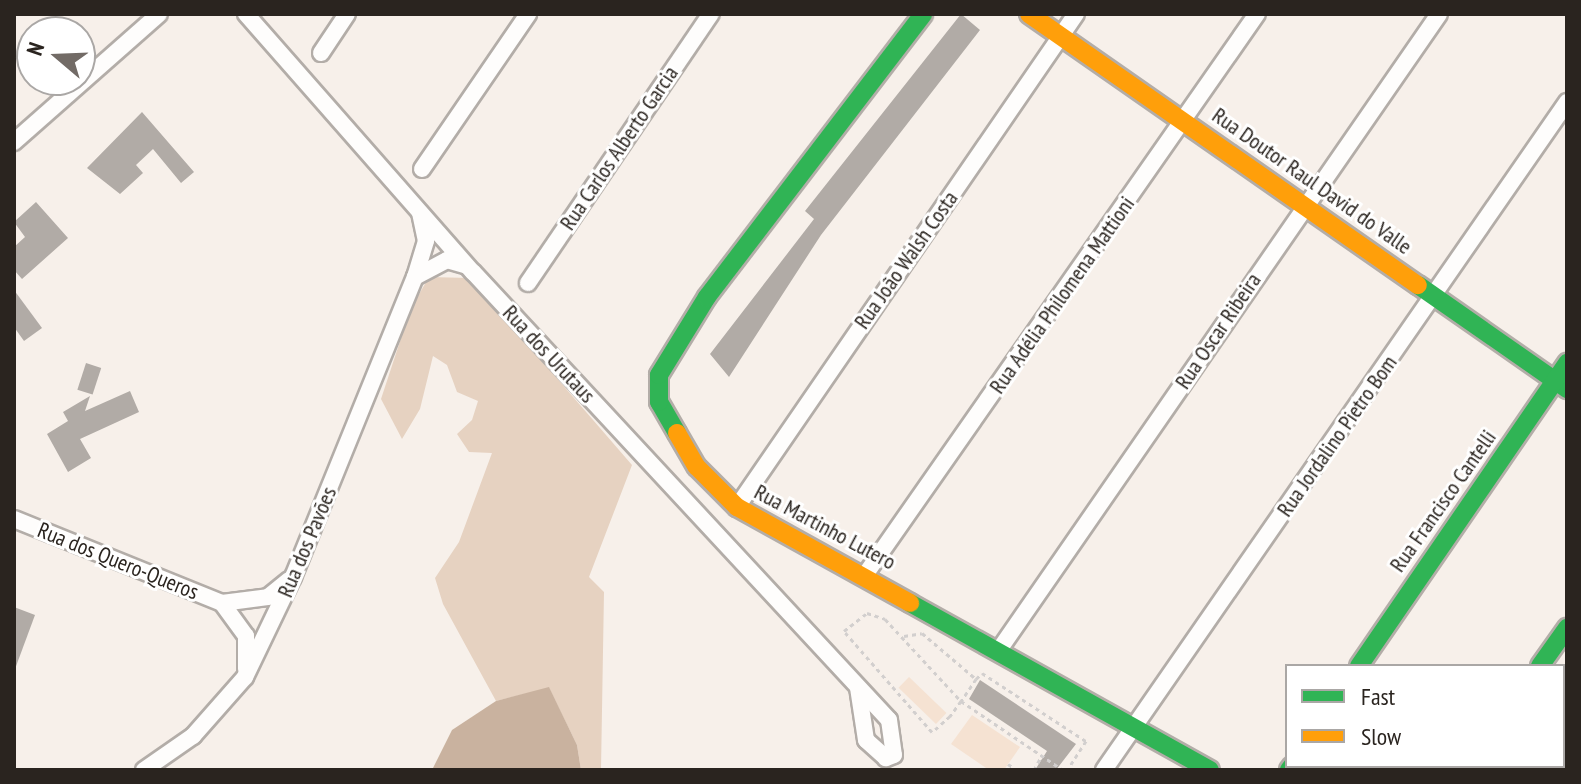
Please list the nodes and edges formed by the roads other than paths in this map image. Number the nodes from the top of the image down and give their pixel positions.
1 (159, 14) edge
2 (246, 14) edge
3 (347, 14) edge
4 (528, 14) edge
5 (711, 14) edge
6 (923, 14) edge
7 (1029, 14) edge
8 (1076, 14) edge
9 (1257, 14) edge
10 (1439, 14) edge
11 (1061, 36) junction
12 (321, 53) dead end
13 (1567, 102) edge
14 (1184, 121) junction
15 (14, 142) edge
16 (422, 169) dead end
17 (414, 203) junction
18 (1305, 204) junction
19 (473, 272) junction
20 (415, 277) junction
21 (528, 283) dead end
22 (1434, 296) junction
23 (1567, 363) edge
24 (1561, 384) edge
25 (737, 507) junction
26 (14, 519) edge
27 (865, 575) junction
28 (293, 577) junction
29 (222, 603) junction
30 (1567, 628) edge
31 (999, 650) junction
32 (1360, 664) edge
33 (1541, 664) edge
34 (245, 677) junction
35 (858, 688) dead end
36 (1135, 729) junction
37 (144, 770) edge
38 (1104, 770) edge
39 (1210, 770) edge

1 - 15 street
2 - 17 street, Rua dos Urutaus
3 - 12 street
4 - 16 street
5 - 21 street, Rua Carlos Alberto Garcia
6 - 25 street, Rua Martinho Lutero
7 - 11 street, Rua Doutor Raul David do Valle
8 - 11 street, Rua João Walsh Costa
9 - 14 street, Rua Adélia Philomena Mattioni
10 - 18 street, Rua Oscar Ribeira
11 - 14 street, Rua Doutor Raul David do Valle
11 - 25 street, Rua João Walsh Costa
13 - 22 street, Rua Jordalino Pietro Bom
14 - 18 street, Rua Doutor Raul David do Valle
14 - 27 street, Rua Adélia Philomena Mattioni
17 - 19 street, Rua dos Urutaus
17 - 20 street, Rua dos Pavões
18 - 22 street, Rua Doutor Raul David do Valle
18 - 31 street, Rua Oscar Ribeira
19 - 20 street
19 - 35 street, Rua dos Urutaus
20 - 28 street, Rua dos Pavões
22 - 24 street, Rua Doutor Raul David do Valle
22 - 36 street, Rua Jordalino Pietro Bom
23 - 24 street, Rua Francisco Cantelli
24 - 32 street, Rua Francisco Cantelli
25 - 27 street, Rua Martinho Lutero
26 - 29 street, Rua dos Quero-Queros
27 - 31 street, Rua Martinho Lutero
28 - 29 street, Rua dos Quero-Queros
28 - 34 street, Rua dos Pavões
29 - 34 street, Rua dos Quero-Queros
30 - 33 street
31 - 36 street, Rua Martinho Lutero
34 - 37 street, Rua dos Pavões
36 - 38 street, Rua Jordalino Pietro Bom
36 - 39 street, Rua Martinho Lutero

